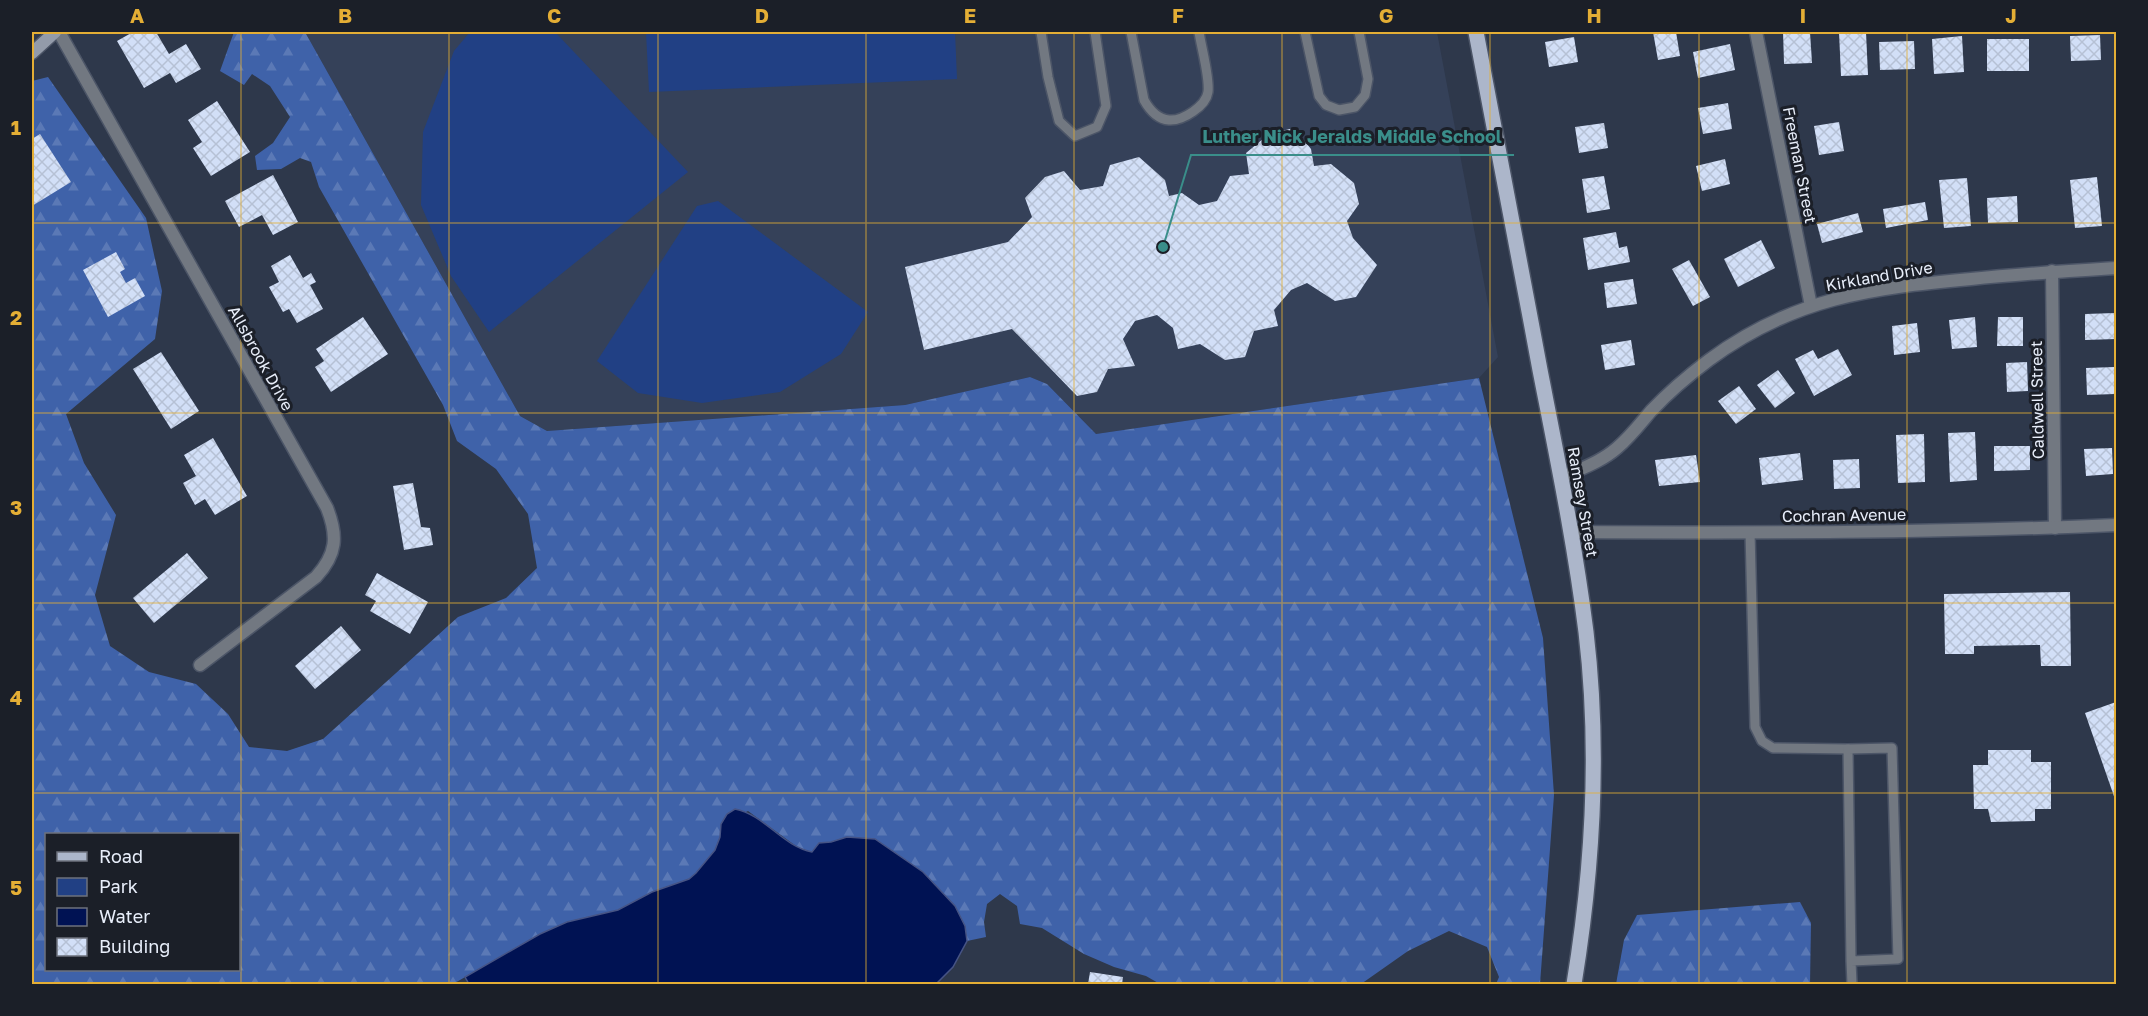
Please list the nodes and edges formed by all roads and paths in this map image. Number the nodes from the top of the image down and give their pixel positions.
1 (55, 32) edge
2 (59, 32) edge
3 (1041, 32) edge
4 (1095, 32) edge
5 (1131, 32) edge
6 (1199, 32) edge
7 (1305, 32) edge
8 (1359, 32) edge
9 (1476, 32) edge
10 (1756, 32) edge
11 (32, 53) edge
12 (2116, 268) edge
13 (2052, 271) junction
14 (1811, 306) junction
15 (1561, 478) junction
16 (2116, 525) edge
17 (2055, 528) junction
18 (1571, 532) junction
19 (1750, 532) junction
20 (200, 664) dead end
21 (1848, 749) junction
22 (1851, 961) junction
23 (1574, 984) edge
24 (1852, 984) edge

1 - 11 street
2 - 20 street, Allsbrook Drive
3 - 4 lane
5 - 6 lane
7 - 8 lane
9 - 15 main road, Ramsey Street
10 - 14 street, Freeman Street
12 - 13 street, Kirkland Drive
13 - 14 street, Kirkland Drive
13 - 17 street, Caldwell Street
14 - 15 street, Kirkland Drive
15 - 18 main road, Ramsey Street
16 - 17 street, Cochran Avenue
17 - 19 street, Cochran Avenue
18 - 19 street, Cochran Avenue
18 - 23 main road, Ramsey Street
19 - 21 lane
21 - 22 lane
21 - 22 lane
22 - 24 lane

